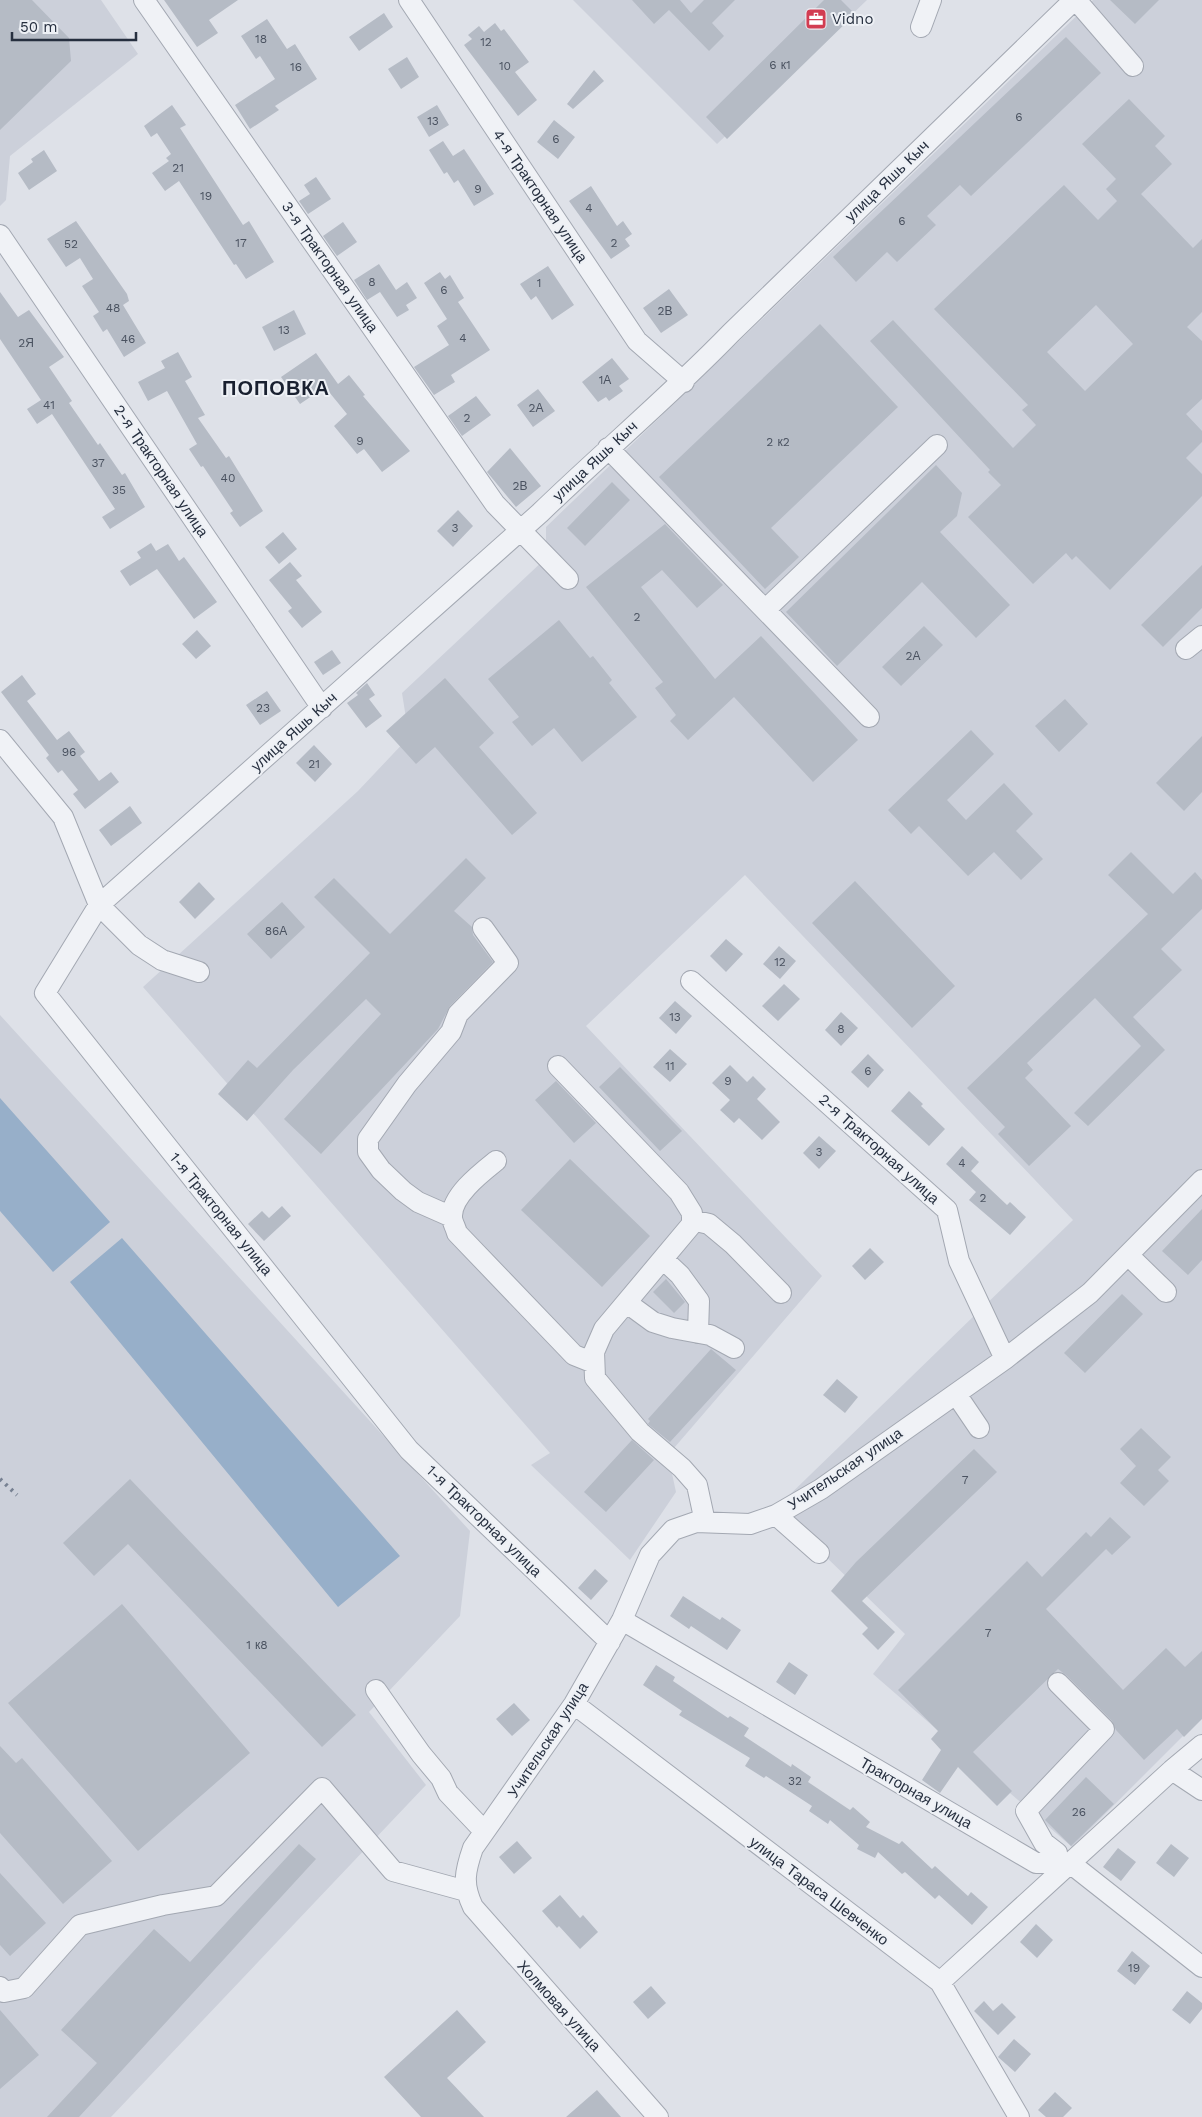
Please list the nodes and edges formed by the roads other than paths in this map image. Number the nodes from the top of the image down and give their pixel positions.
1 (144, 0) edge
2 (409, 0) edge
3 (931, 0) edge
4 (1075, 0) edge
5 (921, 27) dead end
6 (1134, 66) dead end
7 (0, 235) edge
8 (684, 382) junction
9 (937, 444) dead end
10 (608, 448) junction
11 (521, 529) junction
12 (568, 579) dead end
13 (765, 610) junction
14 (1202, 636) edge
15 (1186, 648) dead end
16 (322, 708) junction
17 (869, 718) dead end
18 (0, 740) edge
19 (99, 905) junction
20 (483, 928) dead end
21 (199, 972) dead end
22 (691, 981) dead end
23 (558, 1066) dead end
24 (496, 1161) dead end
25 (1202, 1180) edge
26 (452, 1217) junction
27 (692, 1220) junction
28 (1128, 1255) junction
29 (664, 1260) junction
30 (1166, 1292) dead end
31 (781, 1293) dead end
32 (627, 1303) junction
33 (698, 1333) junction
34 (734, 1348) dead end
35 (1005, 1360) junction
36 (594, 1363) junction
37 (956, 1394) junction
38 (979, 1428) dead end
39 (776, 1515) junction
40 (705, 1522) junction
41 (820, 1553) dead end
42 (622, 1620) junction
43 (610, 1642) junction
44 (1058, 1683) dead end
45 (376, 1690) dead end
46 (574, 1704) junction
47 (1202, 1746) edge
48 (1172, 1770) junction
49 (1202, 1790) edge
50 (484, 1831) junction
51 (1064, 1863) junction
52 (466, 1891) junction
53 (1202, 1966) edge
54 (940, 1982) junction
55 (0, 1987) edge
56 (658, 2117) edge
57 (1019, 2117) edge

1 - 11 street, 3-я Тракторная улица
2 - 8 street, 4-я Тракторная улица
3 - 5 street
4 - 6 street
4 - 8 street, улица Яшь Кыч
7 - 16 street, 2-я Тракторная улица
8 - 10 street, улица Яшь Кыч
9 - 13 street
10 - 11 street, улица Яшь Кыч
10 - 13 street
11 - 12 street, 3-я Тракторная улица
11 - 16 street, улица Яшь Кыч
13 - 17 street
14 - 15 street
16 - 19 street, улица Яшь Кыч
18 - 19 street
19 - 21 street
19 - 43 street, 1-я Тракторная улица
20 - 26 street
22 - 35 street, 2-я Тракторная улица
23 - 27 street
24 - 26 street
25 - 28 street, Учительская улица
26 - 36 street
27 - 29 street
27 - 31 street
28 - 30 street
28 - 35 street, Учительская улица
29 - 32 street
29 - 33 street
32 - 33 street
32 - 36 street
33 - 34 street
35 - 37 street, Учительская улица
36 - 40 street
37 - 38 street
37 - 39 street, Учительская улица
39 - 40 street, Учительская улица
39 - 41 street
40 - 42 street, Учительская улица
42 - 43 street, Учительская улица
42 - 51 street, Тракторная улица
43 - 46 street, Учительская улица
44 - 51 street
45 - 50 street
46 - 50 street, Учительская улица
46 - 54 street, улица Тараса Шевченко
47 - 48 street
48 - 49 street
48 - 51 street
50 - 52 street, Учительская улица
51 - 53 street
51 - 54 street
52 - 55 street
52 - 56 street, Холмовая улица
54 - 57 street, улица Тараса Шевченко

